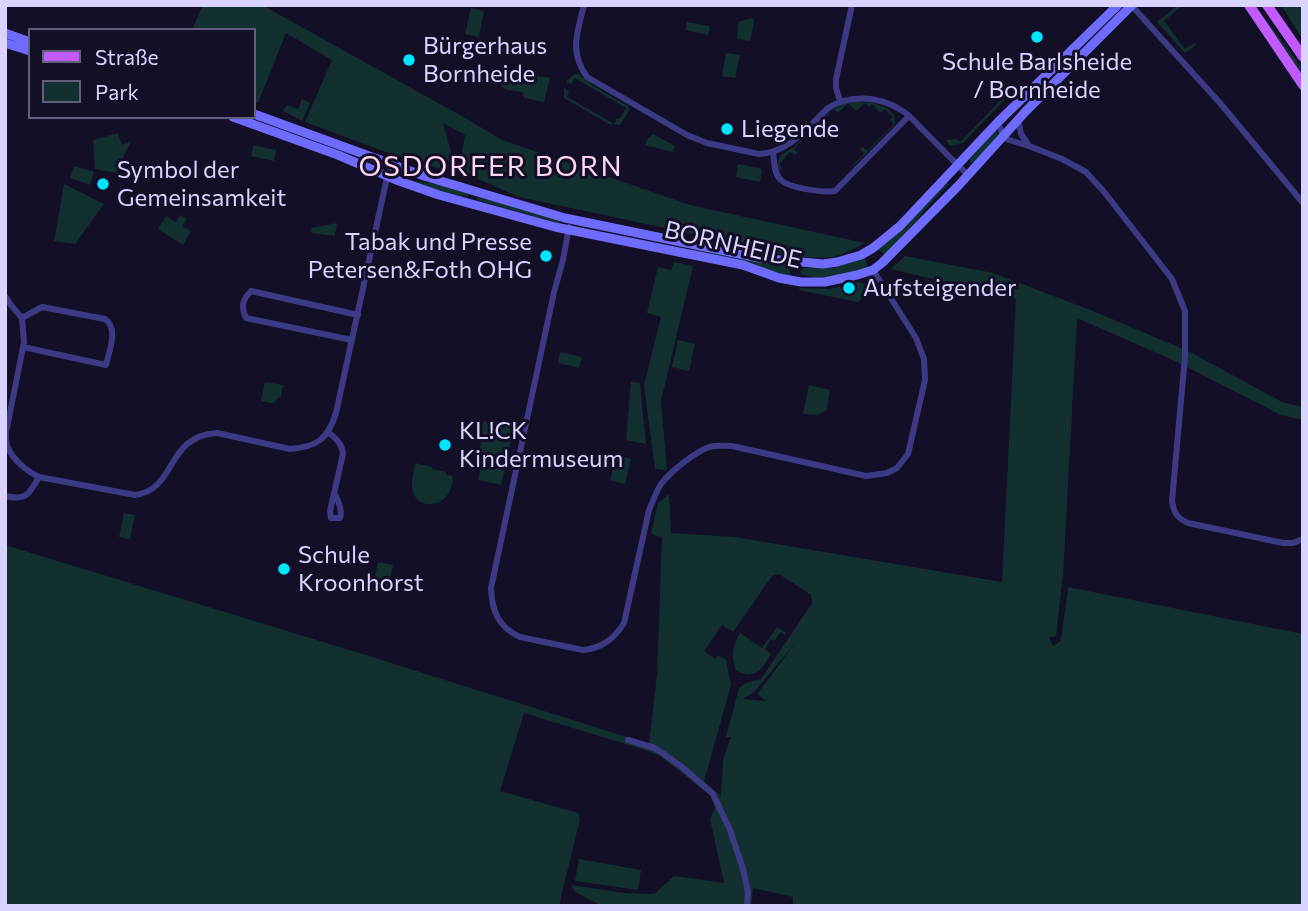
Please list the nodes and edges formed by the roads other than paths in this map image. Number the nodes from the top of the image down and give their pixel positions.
1 (584, 5) edge
2 (852, 5) edge
3 (1118, 5) edge
4 (1131, 5) edge
5 (1250, 5) edge
6 (1267, 5) edge
7 (5, 33) edge
8 (5, 41) edge
9 (27, 41) edge
10 (28, 50) edge
11 (1303, 57) edge
12 (1303, 85) edge
13 (840, 101) junction
14 (256, 115) edge
15 (909, 116) junction
16 (239, 119) edge
17 (1018, 119) junction
18 (998, 122) junction
19 (1003, 136) junction
20 (1029, 146) junction
21 (773, 152) junction
22 (392, 165) junction
23 (958, 166) junction
24 (968, 175) junction
25 (388, 176) junction
26 (424, 176) junction
27 (1303, 203) edge
28 (567, 218) junction
29 (614, 228) junction
30 (569, 229) junction
31 (800, 262) junction
32 (873, 270) junction
33 (796, 281) junction
34 (5, 296) edge
35 (358, 315) junction
36 (22, 318) junction
37 (352, 340) junction
38 (23, 347) junction
39 (328, 432) junction
40 (7, 451) edge
41 (39, 477) junction
42 (334, 493) dead end
43 (5, 496) edge
44 (1303, 539) edge
45 (628, 740) dead end
46 (747, 906) edge

1 - 21 street
2 - 13 street
3 - 18 street, BORNHEIDE
4 - 17 street, BORNHEIDE
4 - 27 street
5 - 12 main road
6 - 11 main road
7 - 9 street
8 - 9 street
8 - 10 street
13 - 15 street
13 - 21 street
14 - 22 street, BORNHEIDE
15 - 21 street
15 - 23 street
16 - 25 street, BORNHEIDE
17 - 19 street, BORNHEIDE
17 - 20 street
18 - 19 street
18 - 23 street, BORNHEIDE
19 - 20 street
19 - 24 street, BORNHEIDE
20 - 44 street
22 - 25 street
22 - 26 street, BORNHEIDE
23 - 24 street
23 - 31 street, BORNHEIDE
24 - 32 street, BORNHEIDE
25 - 26 street
25 - 30 street, BORNHEIDE
25 - 35 street
26 - 28 street, BORNHEIDE
28 - 29 street, BORNHEIDE
28 - 30 street
29 - 30 street
29 - 31 street, BORNHEIDE
30 - 32 street
30 - 33 street, BORNHEIDE
31 - 33 street
32 - 33 street, BORNHEIDE
34 - 36 street
35 - 37 street
35 - 37 street
36 - 38 street
36 - 38 street
37 - 39 street
38 - 40 street
39 - 41 street
39 - 42 street
40 - 41 street
41 - 43 street
45 - 46 street

